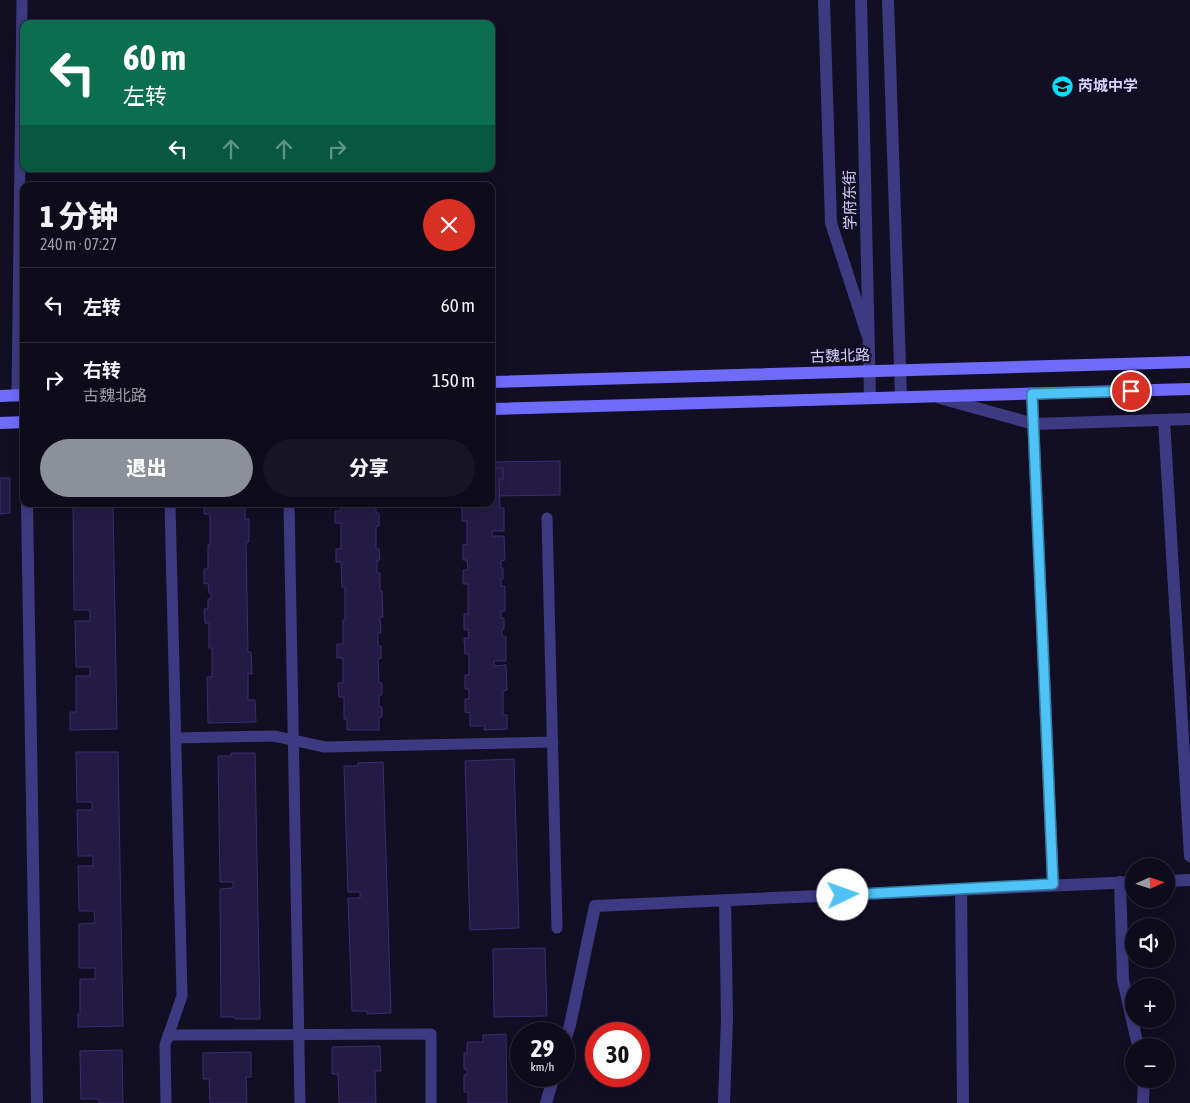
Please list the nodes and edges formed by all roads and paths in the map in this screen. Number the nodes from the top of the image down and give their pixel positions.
1 (22, 0) edge
2 (824, 0) edge
3 (861, 0) edge
4 (888, 0) edge
5 (22, 20) edge
6 (869, 339) junction
7 (1190, 362) edge
8 (870, 371) junction
9 (900, 371) junction
10 (495, 382) edge
11 (1190, 389) edge
12 (1032, 394) junction
13 (0, 396) edge
14 (20, 396) edge
15 (935, 396) junction
16 (901, 397) junction
17 (870, 398) junction
18 (495, 409) edge
19 (1190, 419) edge
20 (1164, 420) junction
21 (20, 422) edge
22 (0, 423) edge
23 (1034, 424) junction
24 (26, 507) edge
25 (170, 507) edge
26 (288, 507) edge
27 (547, 518) dead end
28 (176, 738) junction
29 (293, 740) junction
30 (552, 742) junction
31 (1190, 856) edge
32 (1175, 880) edge
33 (1190, 880) edge
34 (1120, 882) junction
35 (1125, 882) edge
36 (1053, 884) junction
37 (962, 889) junction
38 (725, 900) junction
39 (557, 928) dead end
40 (571, 1022) edge
41 (168, 1035) junction
42 (299, 1035) junction
43 (1136, 1038) edge
44 (551, 1087) edge
45 (1144, 1088) edge
46 (38, 1103) edge
47 (166, 1103) edge
48 (300, 1103) edge
49 (431, 1103) edge
50 (546, 1103) edge
51 (724, 1103) edge
52 (963, 1103) edge
53 (1143, 1103) edge

1 - 5 lane
2 - 6 street
3 - 6 street, 学府东街
4 - 9 street
6 - 8 street, 学府东街
7 - 9 main road, 古魏北路
8 - 9 main road, 古魏北路
8 - 10 main road, 古魏北路
8 - 17 street, 学府东街
9 - 16 street
11 - 12 main road
12 - 15 main road
12 - 23 street
13 - 14 main road
15 - 16 main road
15 - 23 street
16 - 17 main road
17 - 18 main road
19 - 20 street
20 - 23 street
20 - 31 street
21 - 22 main road
23 - 36 street
24 - 46 street
25 - 28 lane
26 - 29 lane
27 - 30 lane
28 - 29 lane
28 - 41 lane
29 - 30 lane
29 - 42 lane
30 - 39 lane
32 - 33 street
34 - 35 street
34 - 36 street
34 - 43 street
36 - 37 street
37 - 38 street
37 - 52 street
38 - 40 street
38 - 51 street
41 - 42 lane
41 - 47 lane
42 - 48 lane
42 - 49 lane
44 - 50 street
45 - 53 street

